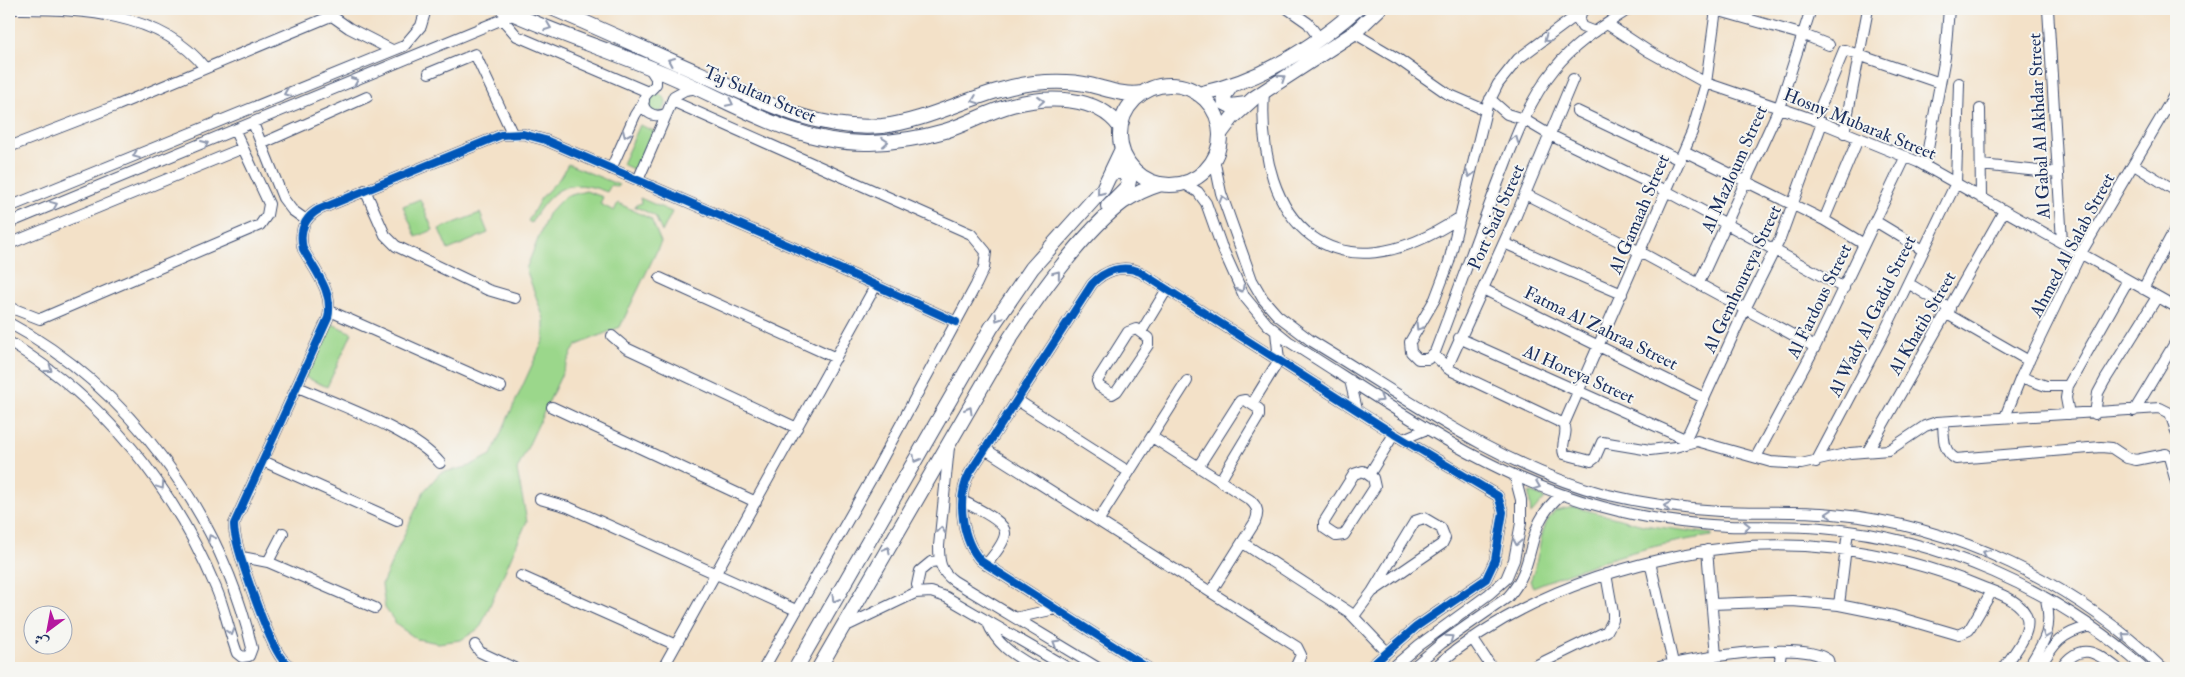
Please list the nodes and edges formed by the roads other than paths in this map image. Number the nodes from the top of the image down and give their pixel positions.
1 (9, 9) edge
2 (322, 9) edge
3 (426, 9) edge
4 (554, 9) edge
5 (1288, 9) edge
6 (1357, 9) edge
7 (1380, 9) edge
8 (1629, 9) edge
9 (1811, 9) edge
10 (1868, 9) edge
11 (1949, 9) edge
12 (2048, 9) edge
13 (1716, 10) edge
14 (1583, 11) edge
15 (507, 14) edge
16 (331, 16) junction
17 (1607, 24) junction
18 (1595, 32) junction
19 (1354, 33) junction
20 (1804, 35) junction
21 (1320, 38) junction
22 (1830, 45) dead end
23 (392, 50) junction
24 (1859, 56) junction
25 (649, 67) junction
26 (205, 68) junction
27 (430, 73) dead end
28 (1573, 79) dead end
29 (1706, 83) junction
30 (1940, 83) junction
31 (1959, 83) dead end
32 (1231, 86) junction
33 (701, 88) junction
34 (1264, 91) junction
35 (1114, 92) junction
36 (2176, 92) edge
37 (1142, 93) junction
38 (1198, 94) junction
39 (646, 96) junction
40 (367, 97) dead end
41 (1490, 99) junction
42 (672, 101) junction
43 (1246, 104) junction
44 (1779, 108) junction
45 (1980, 109) dead end
46 (1485, 110) junction
47 (1577, 111) dead end
48 (1105, 112) junction
49 (667, 113) junction
50 (1523, 119) junction
51 (1819, 122) junction
52 (253, 123) junction
53 (1120, 128) junction
54 (235, 131) junction
55 (1844, 133) junction
56 (512, 134) junction
57 (1220, 134) junction
58 (1550, 135) junction
59 (1858, 139) junction
60 (261, 144) junction
61 (9, 147) edge
62 (243, 148) junction
63 (1122, 149) junction
64 (1682, 155) junction
65 (1906, 156) junction
66 (1214, 159) junction
67 (1924, 165) junction
68 (1981, 165) junction
69 (2134, 165) junction
70 (611, 169) junction
71 (1112, 173) junction
72 (2058, 173) junction
73 (638, 180) junction
74 (1747, 182) junction
75 (1183, 183) junction
76 (1956, 183) junction
77 (1161, 184) junction
78 (365, 190) junction
79 (1666, 191) junction
80 (2176, 191) edge
81 (1525, 194) junction
82 (1980, 198) junction
83 (1794, 205) junction
84 (9, 207) edge
85 (2004, 212) junction
86 (1459, 218) junction
87 (306, 220) junction
88 (1824, 220) junction
89 (1875, 221) junction
90 (1728, 222) junction
91 (9, 223) edge
92 (1232, 224) junction
93 (2176, 227) edge
94 (1096, 228) junction
95 (1216, 230) junction
96 (2062, 242) junction
97 (1504, 243) junction
98 (9, 244) edge
99 (1864, 244) junction
100 (1776, 248) junction
101 (1923, 250) junction
102 (1640, 252) junction
103 (2081, 253) junction
104 (660, 278) dead end
105 (2128, 280) junction
106 (1699, 283) junction
107 (1908, 284) junction
108 (876, 285) junction
109 (1844, 288) junction
110 (2143, 288) junction
111 (1168, 289) junction
112 (1483, 289) junction
113 (1622, 294) junction
114 (2157, 296) junction
115 (515, 298) dead end
116 (9, 307) edge
117 (2176, 307) edge
118 (1745, 309) junction
119 (330, 311) junction
120 (1949, 311) junction
121 (956, 322) junction
122 (9, 323) edge
123 (1141, 332) junction
124 (1276, 332) junction
125 (612, 336) dead end
126 (1459, 338) junction
127 (1310, 340) junction
128 (2176, 341) edge
129 (9, 342) edge
130 (1599, 345) junction
131 (1815, 347) junction
132 (1303, 351) junction
133 (1434, 355) junction
134 (836, 358) junction
135 (1279, 360) junction
136 (2029, 361) junction
137 (1447, 368) junction
138 (2021, 377) junction
139 (1350, 380) junction
140 (1187, 381) dead end
141 (2068, 386) junction
142 (501, 387) dead end
143 (298, 388) junction
144 (1578, 391) junction
145 (1704, 398) junction
146 (1017, 400) junction
147 (1252, 404) junction
148 (552, 407) dead end
149 (1357, 410) junction
150 (2134, 411) junction
151 (2174, 413) edge
152 (2069, 414) junction
153 (2095, 414) junction
154 (2005, 417) junction
155 (1943, 422) junction
156 (1564, 424) junction
157 (798, 428) junction
158 (1427, 429) junction
159 (2176, 432) edge
160 (1394, 434) junction
161 (1152, 437) junction
162 (1403, 439) junction
163 (1684, 442) junction
164 (950, 444) junction
165 (985, 449) junction
166 (1868, 451) junction
167 (1756, 457) junction
168 (263, 461) junction
169 (1816, 462) junction
170 (440, 463) dead end
171 (2174, 463) edge
172 (1198, 467) junction
173 (1129, 472) junction
174 (1369, 475) junction
175 (1515, 477) junction
176 (1220, 481) junction
177 (2176, 482) edge
178 (1561, 495) junction
179 (540, 499) dead end
180 (962, 500) junction
181 (756, 502) junction
182 (1718, 511) junction
183 (396, 521) dead end
184 (1098, 521) junction
185 (1717, 525) junction
186 (1848, 530) junction
187 (285, 534) dead end
188 (1243, 543) junction
189 (1707, 550) junction
190 (1846, 550) junction
191 (242, 558) junction
192 (939, 561) junction
193 (1650, 562) junction
194 (270, 563) junction
195 (2014, 564) junction
196 (986, 565) junction
197 (717, 573) junction
198 (1606, 574) junction
199 (521, 576) dead end
200 (2007, 578) junction
201 (917, 585) junction
202 (971, 591) junction
203 (1992, 591) junction
204 (1211, 592) junction
205 (1372, 592) junction
206 (946, 597) junction
207 (2046, 598) junction
208 (897, 601) junction
209 (1712, 604) junction
210 (1839, 605) junction
211 (961, 606) junction
212 (1473, 606) junction
213 (375, 608) dead end
214 (1055, 609) junction
215 (796, 610) junction
216 (1354, 616) junction
217 (1481, 616) junction
218 (1015, 618) junction
219 (987, 621) junction
220 (2090, 626) junction
221 (842, 628) junction
222 (1472, 638) junction
223 (1402, 639) junction
224 (475, 645) dead end
225 (1419, 645) junction
226 (676, 646) junction
227 (1386, 652) junction
228 (1781, 652) junction
229 (1048, 656) junction
230 (1716, 656) junction
231 (2135, 661) junction
232 (1673, 664) junction
233 (1032, 666) edge
234 (1145, 667) edge
235 (294, 668) edge
236 (514, 668) edge
237 (664, 668) edge
238 (764, 668) edge
239 (796, 668) edge
240 (819, 668) edge
241 (1068, 668) edge
242 (1098, 668) edge
243 (1295, 668) edge
244 (1369, 668) edge
245 (1392, 668) edge
246 (1413, 668) edge
247 (1434, 668) edge
248 (1492, 668) edge
249 (1531, 668) edge
250 (1656, 668) edge
251 (1779, 668) edge
252 (1830, 668) edge
253 (2004, 668) edge
254 (2028, 668) edge
255 (2040, 668) edge
256 (2061, 668) edge
257 (2117, 668) edge
258 (2127, 668) edge
259 (2144, 668) edge
260 (2162, 668) edge

1 - 26 street
2 - 16 street
3 - 23 street
35 -> 4 main road, Taj Sultan Street
5 - 21 street
6 - 21 main road
7 - 19 main road
8 - 17 street
9 - 20 street, Al Mazloum Street
10 - 24 street
11 - 30 street
12 - 72 street, Al Gabal Al Akhdar Street
13 - 20 street
13 - 29 street, Al Gamaah Street
14 - 18 street
14 -> 41 street
15 -> 25 main road, Taj Sultan Street
15 - 39 street
52 -> 15 street
16 - 23 street
16 - 26 street
17 - 18 street
17 - 29 street, Hosny Mubarak Street
18 - 50 street
34 -> 19 main road
19 - 46 street
20 - 22 street
20 - 44 street, Al Mazloum Street
21 - 32 main road
23 -> 84 street
24 - 30 street
24 - 51 street, Al Gemhoureya Street
24 - 55 street
25 - 33 main road, Taj Sultan Street
25 - 39 street
26 - 61 street
27 - 56 street
28 - 58 street, Port Said Street
29 - 44 street, Hosny Mubarak Street
29 - 64 street, Al Gamaah Street
30 - 67 street
31 - 76 street
32 - 38 main road
32 - 43 main road
33 - 42 street
33 -> 48 main road, Taj Sultan Street
34 - 43 main road
34 - 86 street
35 - 37 main road, Taj Sultan Street
35 - 48 main road
36 - 69 street, Ahmed Al Salab Street
37 - 38 main road
37 - 53 main road
38 - 57 main road
39 - 49 street
39 -> 70 street
40 - 60 street
41 - 46 street
41 - 50 street
42 - 49 street
42 - 121 street
43 - 57 main road
44 - 51 street, Hosny Mubarak Street
44 - 74 street, Al Mazloum Street
45 - 68 street
46 -> 86 street
47 - 64 street
48 - 53 main road, Taj Sultan Street
49 - 73 street
50 - 58 street
133 -> 50 street
51 - 55 street, Hosny Mubarak Street
51 - 83 street, Al Gemhoureya Street
52 - 54 street
52 - 60 street
53 - 63 main road
54 - 62 street
91 -> 54 street
55 - 59 street, Hosny Mubarak Street
56 - 70 street
56 - 78 street
57 - 66 main road
58 - 79 street
58 - 81 street, Port Said Street
59 - 65 street, Hosny Mubarak Street
59 - 88 street
60 - 87 street
62 - 98 street
62 - 116 street
63 - 71 main road
63 - 77 main road
64 - 74 street
64 - 79 street, Al Gamaah Street
65 - 67 street, Hosny Mubarak Street
65 - 89 street, Al Fardous Street
66 - 75 main road
92 -> 66 street
67 - 76 street, Hosny Mubarak Street
68 - 72 street
68 - 82 street
69 - 80 street
69 - 103 street, Ahmed Al Salab Street
70 - 73 street
71 - 94 main road
71 -> 239 main road
72 - 96 street, Al Gabal Al Akhdar Street
73 - 108 street
74 - 83 street
74 - 90 street, Al Mazloum Street
75 - 77 main road
75 - 95 street
76 - 82 street, Hosny Mubarak Street
76 - 101 street, Al Wady Al Gadid Street
77 - 94 main road
78 - 87 street
78 - 115 street
79 - 90 street
79 - 102 street, Al Gamaah Street
81 - 97 street, Port Said Street
81 - 102 street
82 - 85 street, Hosny Mubarak Street
83 - 88 street
83 - 100 street, Al Gemhoureya Street
85 - 96 street, Hosny Mubarak Street
85 - 120 street, Al Khatib Street
86 -> 133 street
87 - 119 street
88 - 99 street
89 - 99 street, Al Fardous Street
89 - 101 street
90 - 100 street
90 - 106 street, Al Mazloum Street
92 - 95 street
92 - 127 street
93 - 110 street
164 -> 94 main road
95 -> 124 street
96 - 103 street, Hosny Mubarak Street
97 - 112 street, Port Said Street
97 - 113 street
99 - 109 street, Al Fardous Street
100 - 109 street
100 - 118 street, Al Gemhoureya Street
101 - 107 street, Al Wady Al Gadid Street
102 - 106 street
102 - 113 street, Al Gamaah Street
103 - 105 street, Hosny Mubarak Street
103 - 136 street, Ahmed Al Salab Street
104 - 134 street
105 - 110 street, Hosny Mubarak Street
105 - 141 street
106 - 118 street
107 - 120 street
107 - 169 street, Al Wady Al Gadid Street
108 - 121 street
108 - 134 street
109 - 131 street, Al Fardous Street
110 - 114 street, Hosny Mubarak Street
111 - 123 street
111 - 135 street
111 - 146 street
112 - 126 street, Port Said Street
112 - 130 street, Fatma Al Zahraa Street
113 - 130 street, Al Gamaah Street
114 - 117 street, Hosny Mubarak Street
114 - 153 street
118 - 131 street
118 - 145 street, Al Gemhoureya Street
119 - 142 street
119 - 143 street
120 - 136 street
120 - 166 street, Al Khatib Street
121 - 215 street
129 -> 122 street
123 - 123 street
124 - 132 street
124 - 135 street
125 - 157 street
126 - 137 street, Port Said Street
126 - 144 street, Al Horeya Street
127 - 132 street
182 -> 127 street
128 - 150 street
130 - 144 street, Al Gamaah Street
130 - 145 street, Fatma Al Zahraa Street
131 - 167 street, Al Fardous Street
132 - 139 street
133 - 137 street
134 - 157 street
135 - 147 street
135 - 149 street
136 - 138 street, Ahmed Al Salab Street
137 - 156 street
138 - 141 street
138 - 154 street, Ahmed Al Salab Street
139 - 149 street
139 -> 158 street
140 - 161 street
141 - 152 street
143 - 168 street
143 - 170 street
144 - 156 street, Al Gamaah Street
144 - 163 street, Al Horeya Street
145 - 163 street, Al Gemhoureya Street
146 - 165 street
146 - 173 street
147 - 172 street
147 - 176 street
148 - 181 street
149 - 160 street
150 - 151 street
150 - 153 street
151 - 159 street
152 - 153 street
152 - 154 street
154 - 155 street
155 - 166 street
155 - 171 street
156 - 163 street, Al Gamaah Street
157 - 181 street
158 - 162 street
158 - 175 street
160 - 162 street
160 - 174 street
161 - 172 street
161 - 173 street
162 - 223 street
163 - 167 street
192 -> 164 street
221 -> 164 main road
165 - 180 street
165 - 184 street
166 - 169 street
167 - 169 street
168 - 183 street
168 - 191 street
171 - 177 street
172 - 176 street
173 - 184 street
174 - 174 street
175 -> 178 street
175 -> 212 street
176 - 188 street
178 - 185 street
178 - 217 street
179 - 197 street
180 - 196 street
180 - 196 street
181 - 197 street
182 - 185 street
195 -> 182 street
184 - 204 street
185 -> 186 street
186 - 190 street
186 - 200 street
187 - 194 street
188 - 204 street
188 - 216 street
189 - 190 street
189 - 193 street
189 - 209 street
190 - 203 street
190 - 210 street
191 - 194 street
191 - 235 street
192 - 201 street
192 - 202 street
193 - 198 street
193 - 232 street
194 - 213 street
195 - 200 street
260 -> 195 street
196 - 214 street
197 - 215 street
197 - 226 street
198 - 222 street
198 - 249 street
199 - 226 street
200 - 207 street
201 - 206 street
201 - 208 street
202 - 211 street
202 - 218 street
203 - 210 street
203 - 253 street
204 - 243 street
205 - 205 street
205 - 216 street
206 - 208 street
206 - 211 street
207 - 220 street
207 -> 254 street
208 - 221 street
209 - 210 street
209 - 230 street
211 - 219 street
212 - 217 street
212 - 225 street
214 - 218 street
214 - 234 street
215 - 238 street
216 - 227 street
246 -> 217 street
242 -> 218 street
219 - 229 street
219 - 233 street
220 - 231 street
220 - 255 street
221 - 240 main road
222 - 247 street
222 - 248 street
223 - 225 street
223 - 227 street
224 - 236 street
225 - 245 street
226 - 237 street
227 - 244 street
228 - 230 street
228 - 251 street
228 - 252 street
229 - 233 street
229 - 241 street
230 - 232 street
231 - 258 street
231 - 259 street
232 - 250 street
256 - 257 street

